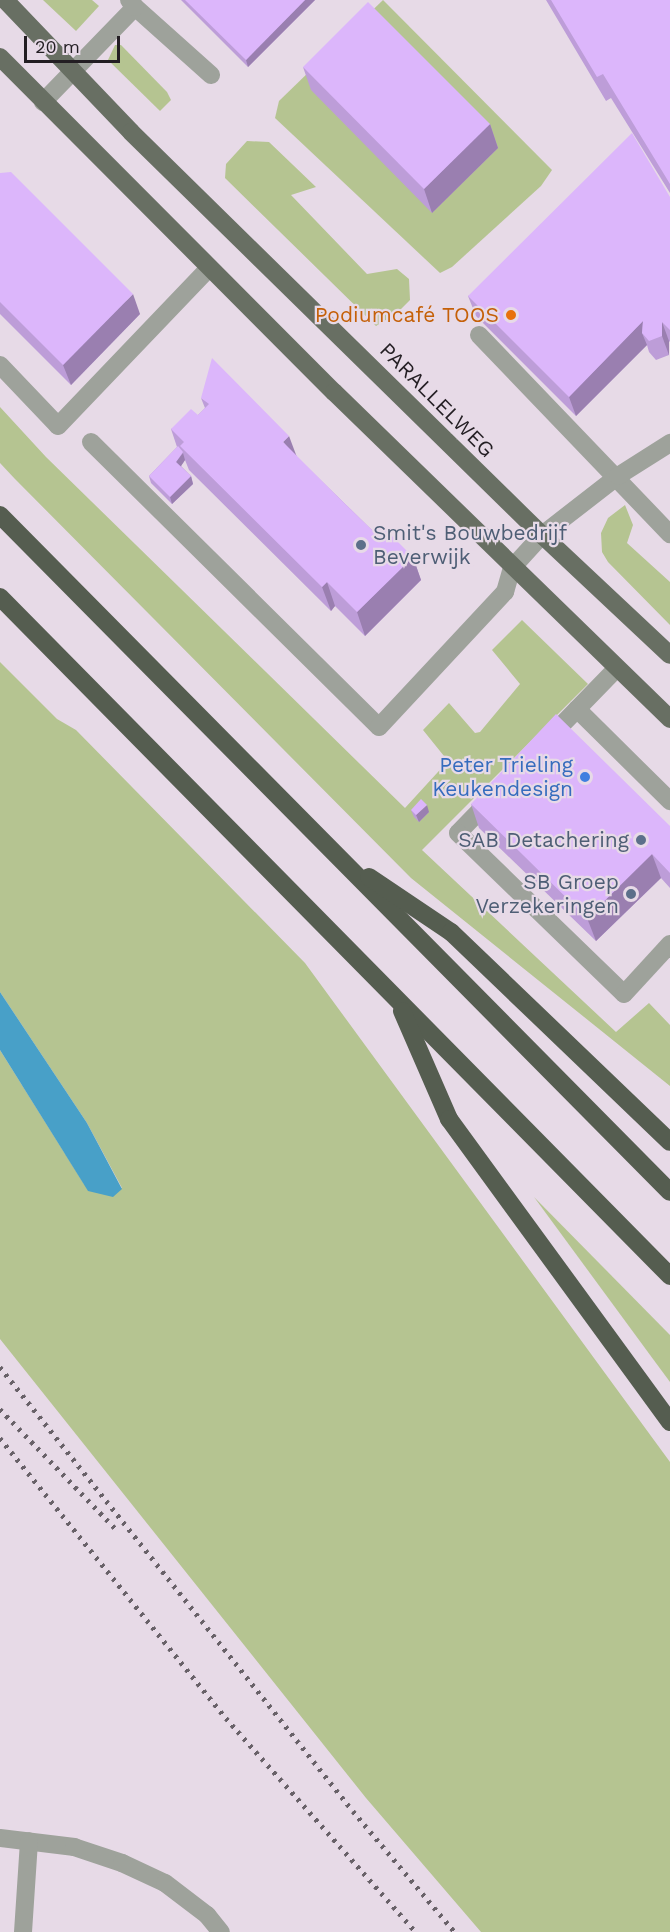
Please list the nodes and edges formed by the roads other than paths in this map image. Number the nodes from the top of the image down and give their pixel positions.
1 (5, 0) edge
2 (132, 3) edge
3 (0, 57) edge
4 (74, 72) junction
5 (212, 75) dead end
6 (43, 102) junction
7 (209, 268) junction
8 (479, 335) dead end
9 (0, 365) edge
10 (91, 442) dead end
11 (670, 443) edge
12 (618, 476) junction
13 (0, 515) edge
14 (670, 534) edge
15 (542, 535) junction
16 (512, 568) junction
17 (0, 597) edge
18 (670, 655) edge
19 (616, 668) junction
20 (577, 709) junction
21 (670, 719) edge
22 (537, 750) edge
23 (506, 783) edge
24 (670, 801) edge
25 (335, 854) junction
26 (670, 944) edge
27 (397, 1001) junction
28 (670, 1142) edge
29 (670, 1192) edge
30 (670, 1276) edge
31 (670, 1422) edge
32 (0, 1838) edge
33 (29, 1841) junction
34 (23, 1932) edge
35 (220, 1932) edge

1 - 4 main road, PARALLELWEG
2 - 4 street
2 - 5 street
3 - 6 main road
4 - 6 street
4 - 15 main road, PARALLELWEG
6 - 7 main road
7 - 9 street
7 - 16 main road
8 - 12 street
10 - 16 street
11 - 12 street
12 - 14 street
12 - 15 street
13 - 25 highway
15 - 16 street
15 - 18 main road, PARALLELWEG
16 - 19 main road
17 - 27 highway
19 - 20 street
19 - 21 main road
20 - 22 street
20 - 24 street
23 - 26 street
25 - 28 highway
25 - 29 highway
27 - 30 highway
27 - 31 highway
32 - 33 street
33 - 34 street
33 - 35 street

